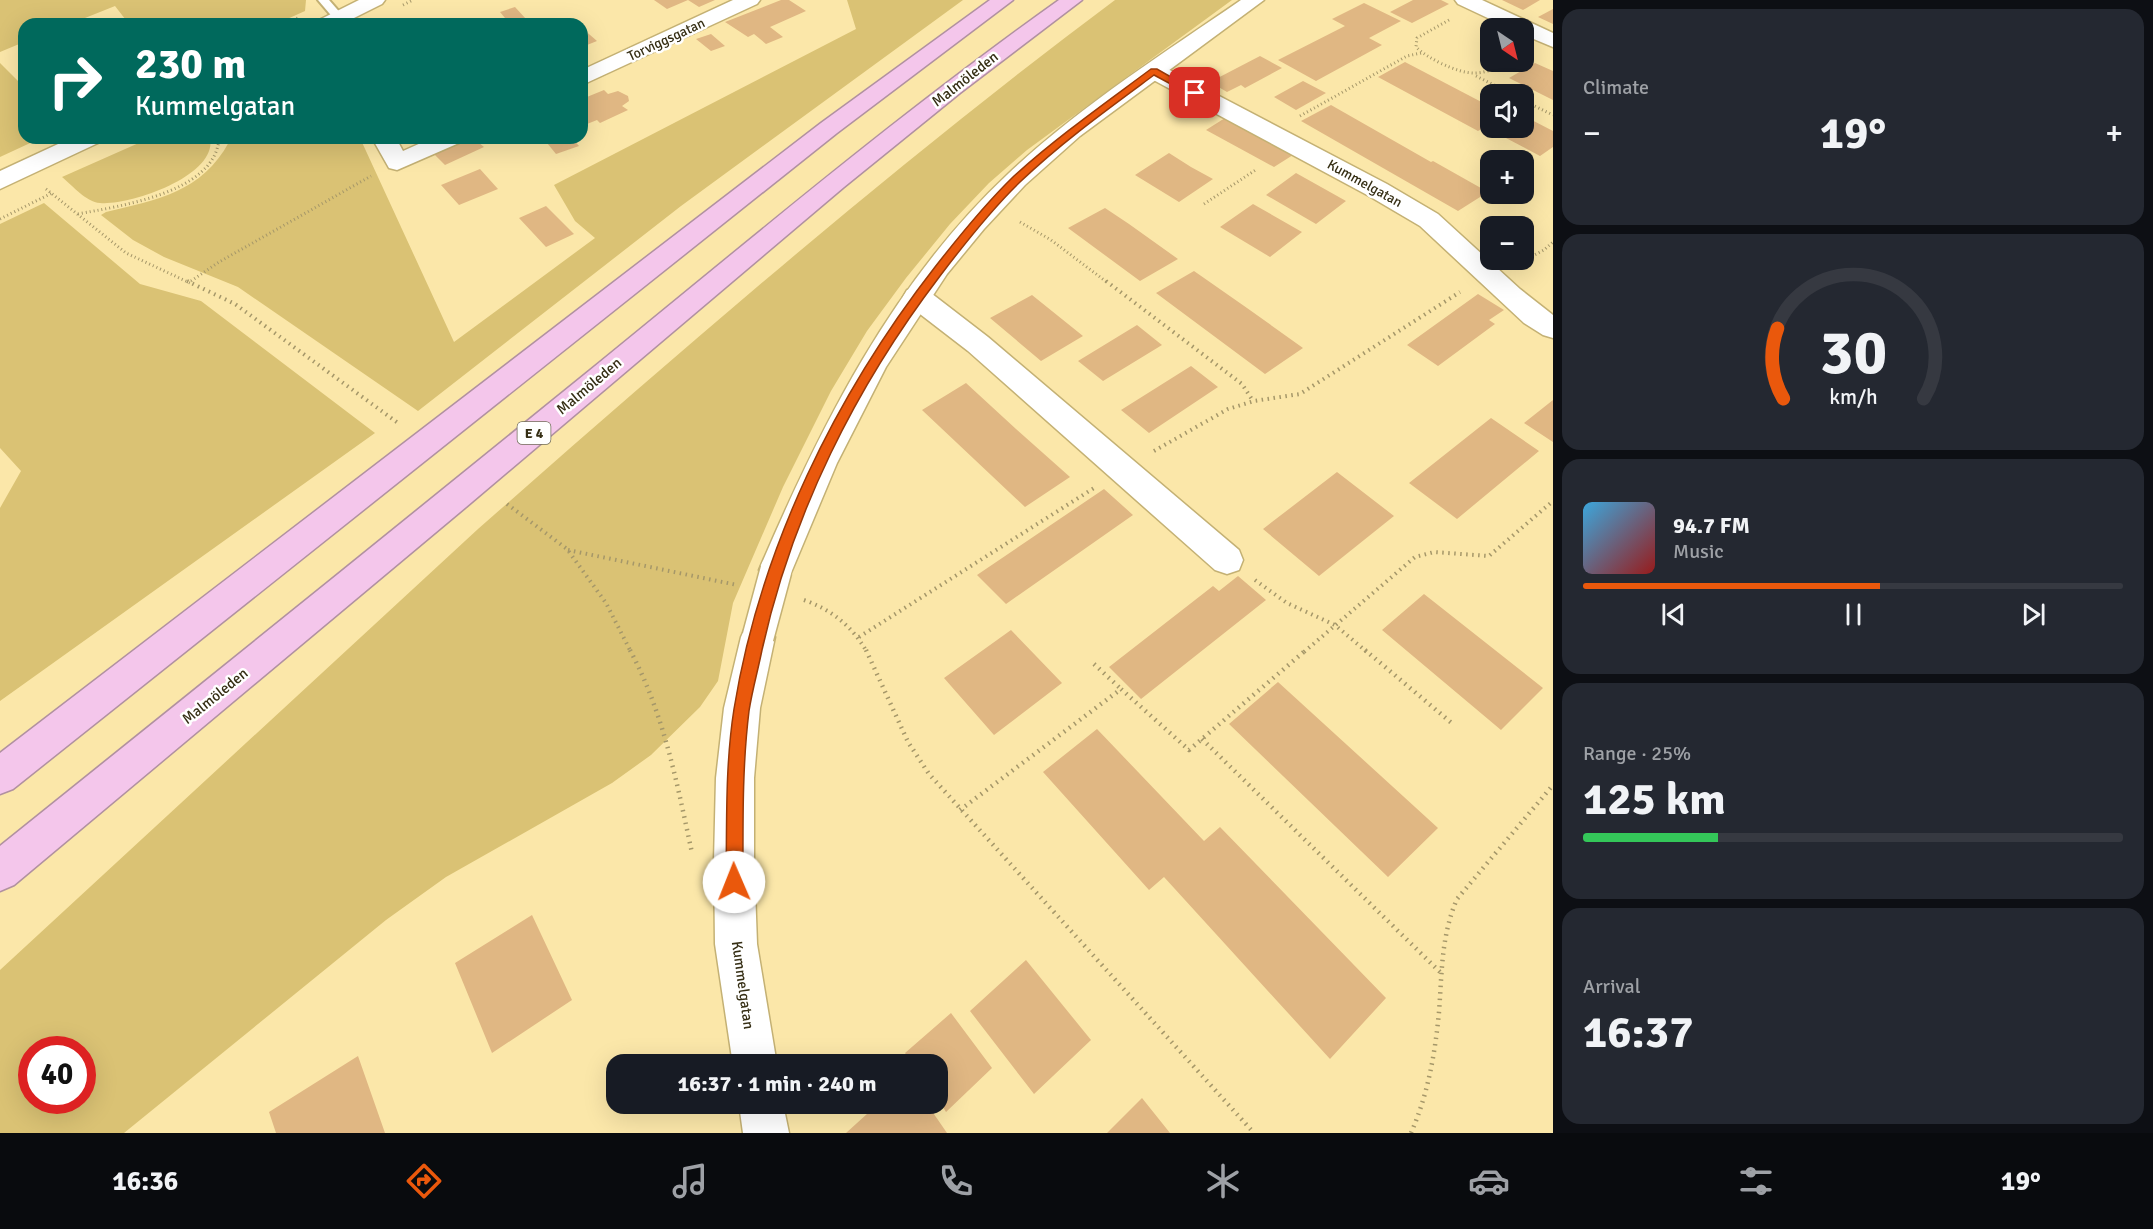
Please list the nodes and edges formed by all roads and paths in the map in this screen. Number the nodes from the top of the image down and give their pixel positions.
1 (324, 0) edge
2 (375, 0) edge
3 (750, 0) edge
4 (1003, 0) edge
5 (1072, 0) edge
6 (1254, 0) edge
7 (1470, 2) edge
8 (331, 18) edge
9 (338, 18) edge
10 (1553, 41) edge
11 (1421, 53) junction
12 (1154, 71) junction
13 (1490, 72) edge
14 (588, 75) edge
15 (1476, 76) junction
16 (1492, 84) edge
17 (1534, 105) edge
18 (1553, 115) edge
19 (1271, 133) junction
20 (77, 144) edge
21 (219, 144) edge
22 (387, 144) edge
23 (438, 144) edge
24 (397, 163) junction
25 (1257, 169) dead end
26 (0, 181) edge
27 (43, 186) dead end
28 (52, 194) junction
29 (1204, 204) dead end
30 (992, 206) junction
31 (78, 214) junction
32 (0, 219) edge
33 (1553, 242) edge
34 (1491, 278) junction
35 (190, 282) junction
36 (917, 297) junction
37 (1553, 327) edge
38 (1253, 401) junction
39 (401, 425) dead end
40 (1124, 469) junction
41 (1553, 501) edge
42 (507, 504) dead end
43 (567, 549) junction
44 (1227, 560) joint
45 (741, 586) dead end
46 (797, 597) dead end
47 (1335, 625) junction
48 (859, 637) junction
49 (1095, 664) dead end
50 (1121, 688) junction
51 (1454, 725) dead end
52 (1202, 739) junction
53 (0, 776) edge
54 (1553, 784) edge
55 (960, 810) junction
56 (692, 856) dead end
57 (0, 872) edge
58 (1441, 974) junction
59 (753, 1054) edge
60 (763, 1114) edge
61 (766, 1133) edge
62 (1254, 1133) edge
63 (1411, 1133) edge

1 - 8 lane
2 - 9 street
3 - 14 street, Torviggsgatan
4 - 53 highway
5 - 57 highway, Malmöleden / E 4
6 - 12 street, Kummelgatan
7 - 10 street
7 - 11 path
11 - 15 path
11 - 19 path
12 - 19 street, Kummelgatan
12 - 30 street, Kummelgatan
13 - 15 path
15 - 16 path
17 - 18 path
19 - 34 street, Kummelgatan
20 - 26 street
21 - 31 path
22 - 24 street
23 - 24 street
24 - 35 path
25 - 29 path
27 - 28 path
28 - 31 path
28 - 32 path
30 - 36 street, Kummelgatan
30 - 38 path
31 - 35 path
33 - 34 path
34 - 37 street, Kummelgatan
34 - 38 path
35 - 39 path
36 - 40 street
36 - 59 street, Kummelgatan, bridge
38 - 40 path
40 - 44 street
40 - 48 path
41 - 47 path
42 - 43 path
43 - 45 path
43 - 56 path
44 - 47 path
46 - 48 path
47 - 51 path
47 - 52 path
48 - 55 path
49 - 50 path
50 - 52 path
50 - 55 path
52 - 58 path
54 - 58 path
55 - 62 path
58 - 63 path
60 - 61 street

